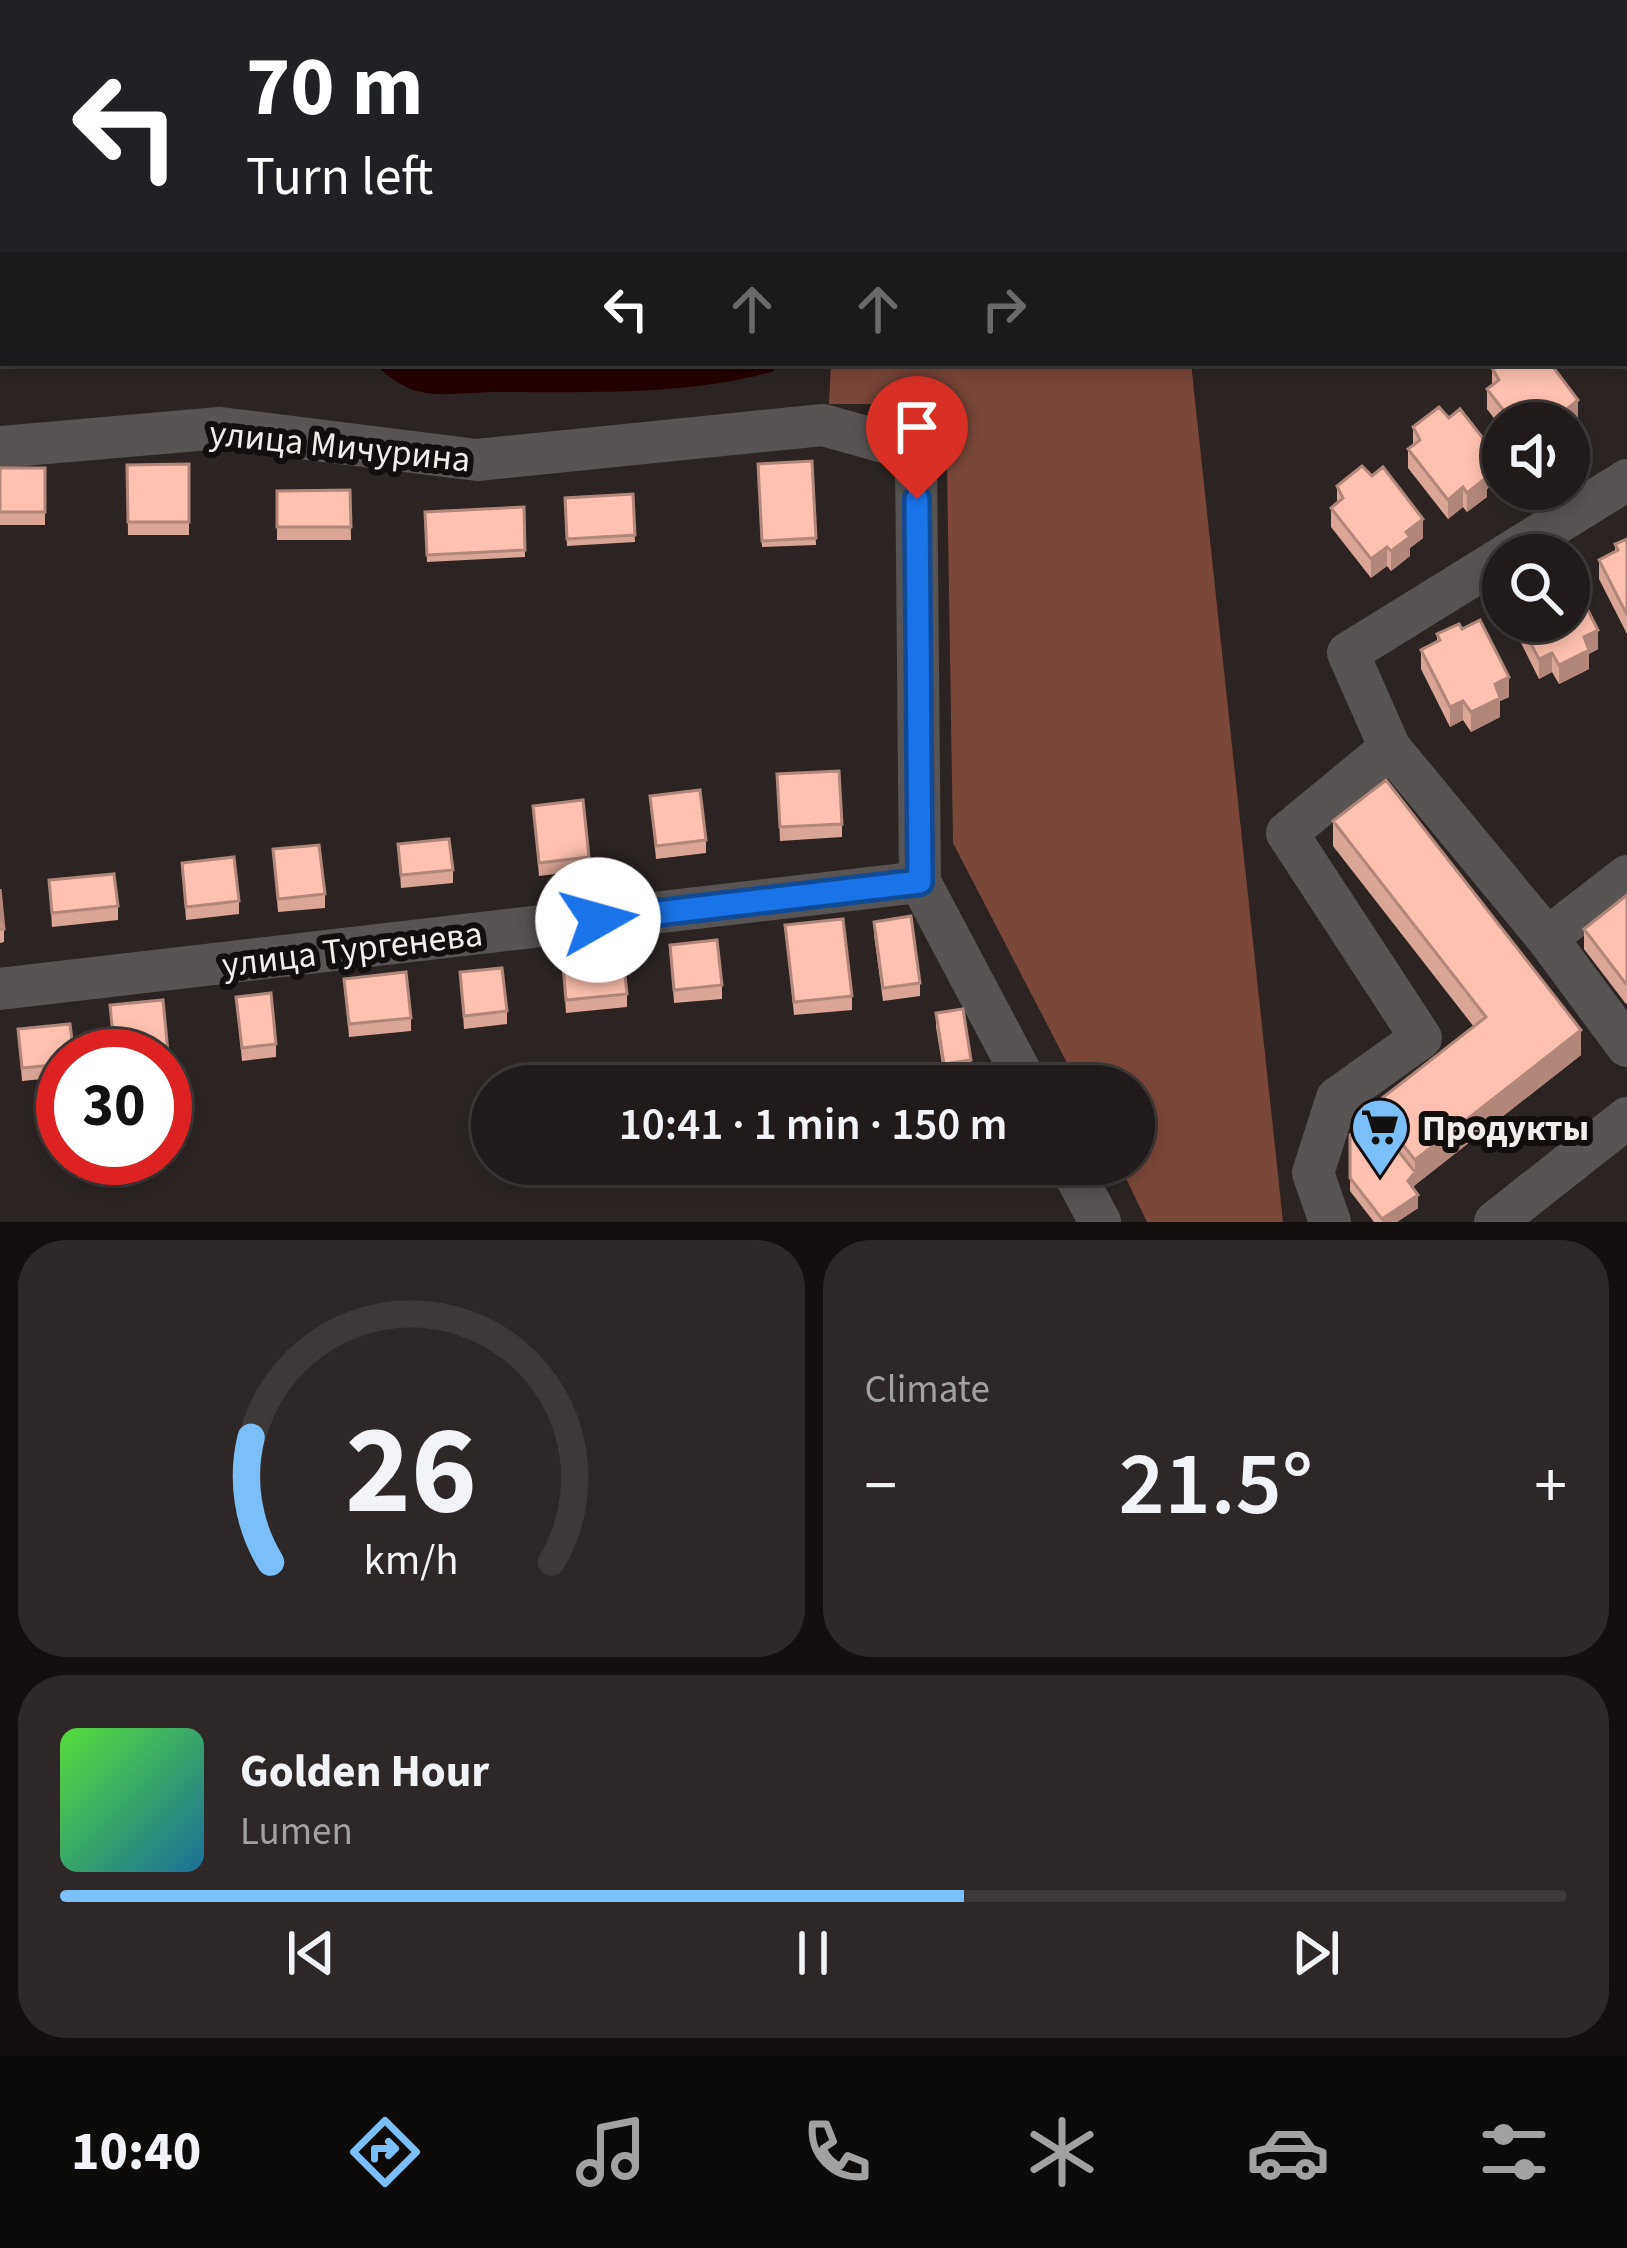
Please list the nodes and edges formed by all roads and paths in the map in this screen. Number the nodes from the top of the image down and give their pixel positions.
1 (0, 447) edge
2 (1627, 480) edge
3 (1540, 534) edge
4 (1482, 570) edge
5 (1390, 748) junction
6 (1627, 876) edge
7 (920, 882) junction
8 (1547, 938) junction
9 (0, 989) edge
10 (1627, 1046) edge
11 (1017, 1065) edge
12 (1627, 1118) edge
13 (1080, 1185) edge
14 (1100, 1222) edge
15 (1330, 1222) edge
16 (1495, 1222) edge

1 - 7 street, улица Мичурина
2 - 3 street
4 - 5 street
5 - 8 street
5 - 15 street
6 - 8 street
7 - 9 street, улица Тургенева
7 - 11 street
8 - 10 street
12 - 16 street
13 - 14 street

